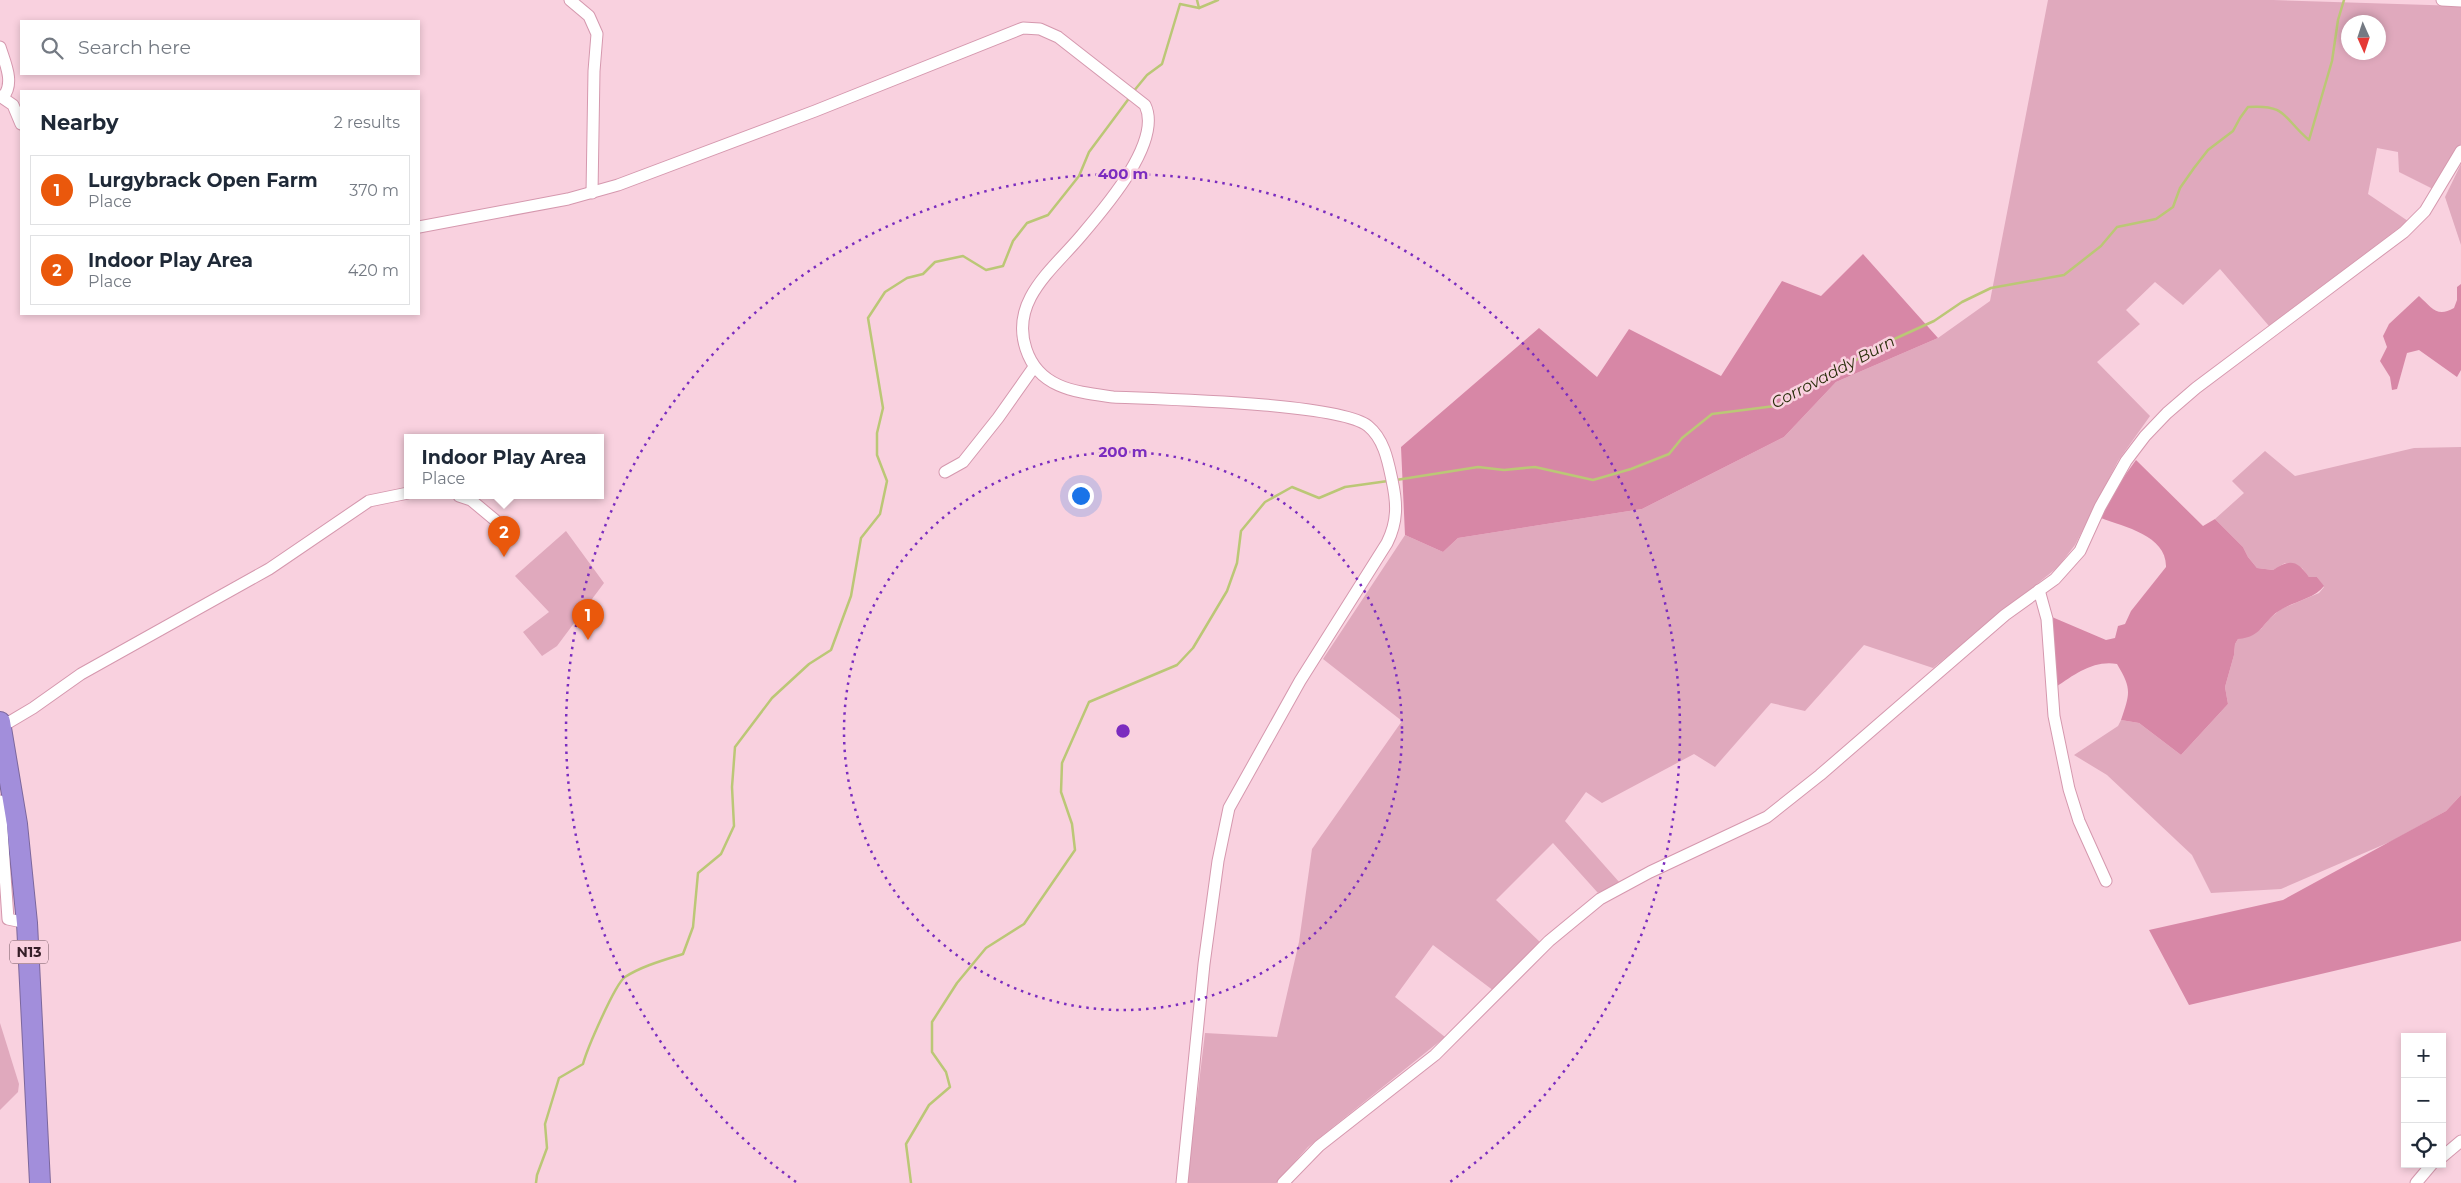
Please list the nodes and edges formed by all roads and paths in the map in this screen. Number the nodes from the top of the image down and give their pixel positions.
1 (570, 0) edge
2 (2442, 0) edge
3 (2461, 1) edge
4 (0, 47) edge
5 (2, 97) edge
6 (20, 122) edge
7 (2461, 151) edge
8 (592, 193) junction
9 (420, 227) edge
10 (1034, 367) junction
11 (945, 472) dead end
12 (404, 494) edge
13 (469, 499) edge
14 (496, 520) dead end
15 (2040, 590) junction
16 (0, 724) edge
17 (0, 801) edge
18 (2106, 881) dead end
19 (27, 922) junction
20 (2461, 1141) edge
21 (2446, 1154) edge
22 (2429, 1168) edge
23 (40, 1183) edge
24 (1182, 1183) edge
25 (1283, 1183) edge
26 (2416, 1183) edge

1 - 8 street
2 - 3 street
4 - 5 street
5 - 6 street
7 - 15 street
8 - 9 street
8 - 10 street
10 - 11 street
10 - 24 street
12 - 16 street
13 - 14 street
15 - 18 street
15 - 25 street
16 - 19 highway, N13
17 - 19 street
19 - 23 highway, N13
20 - 21 street
22 - 26 street

